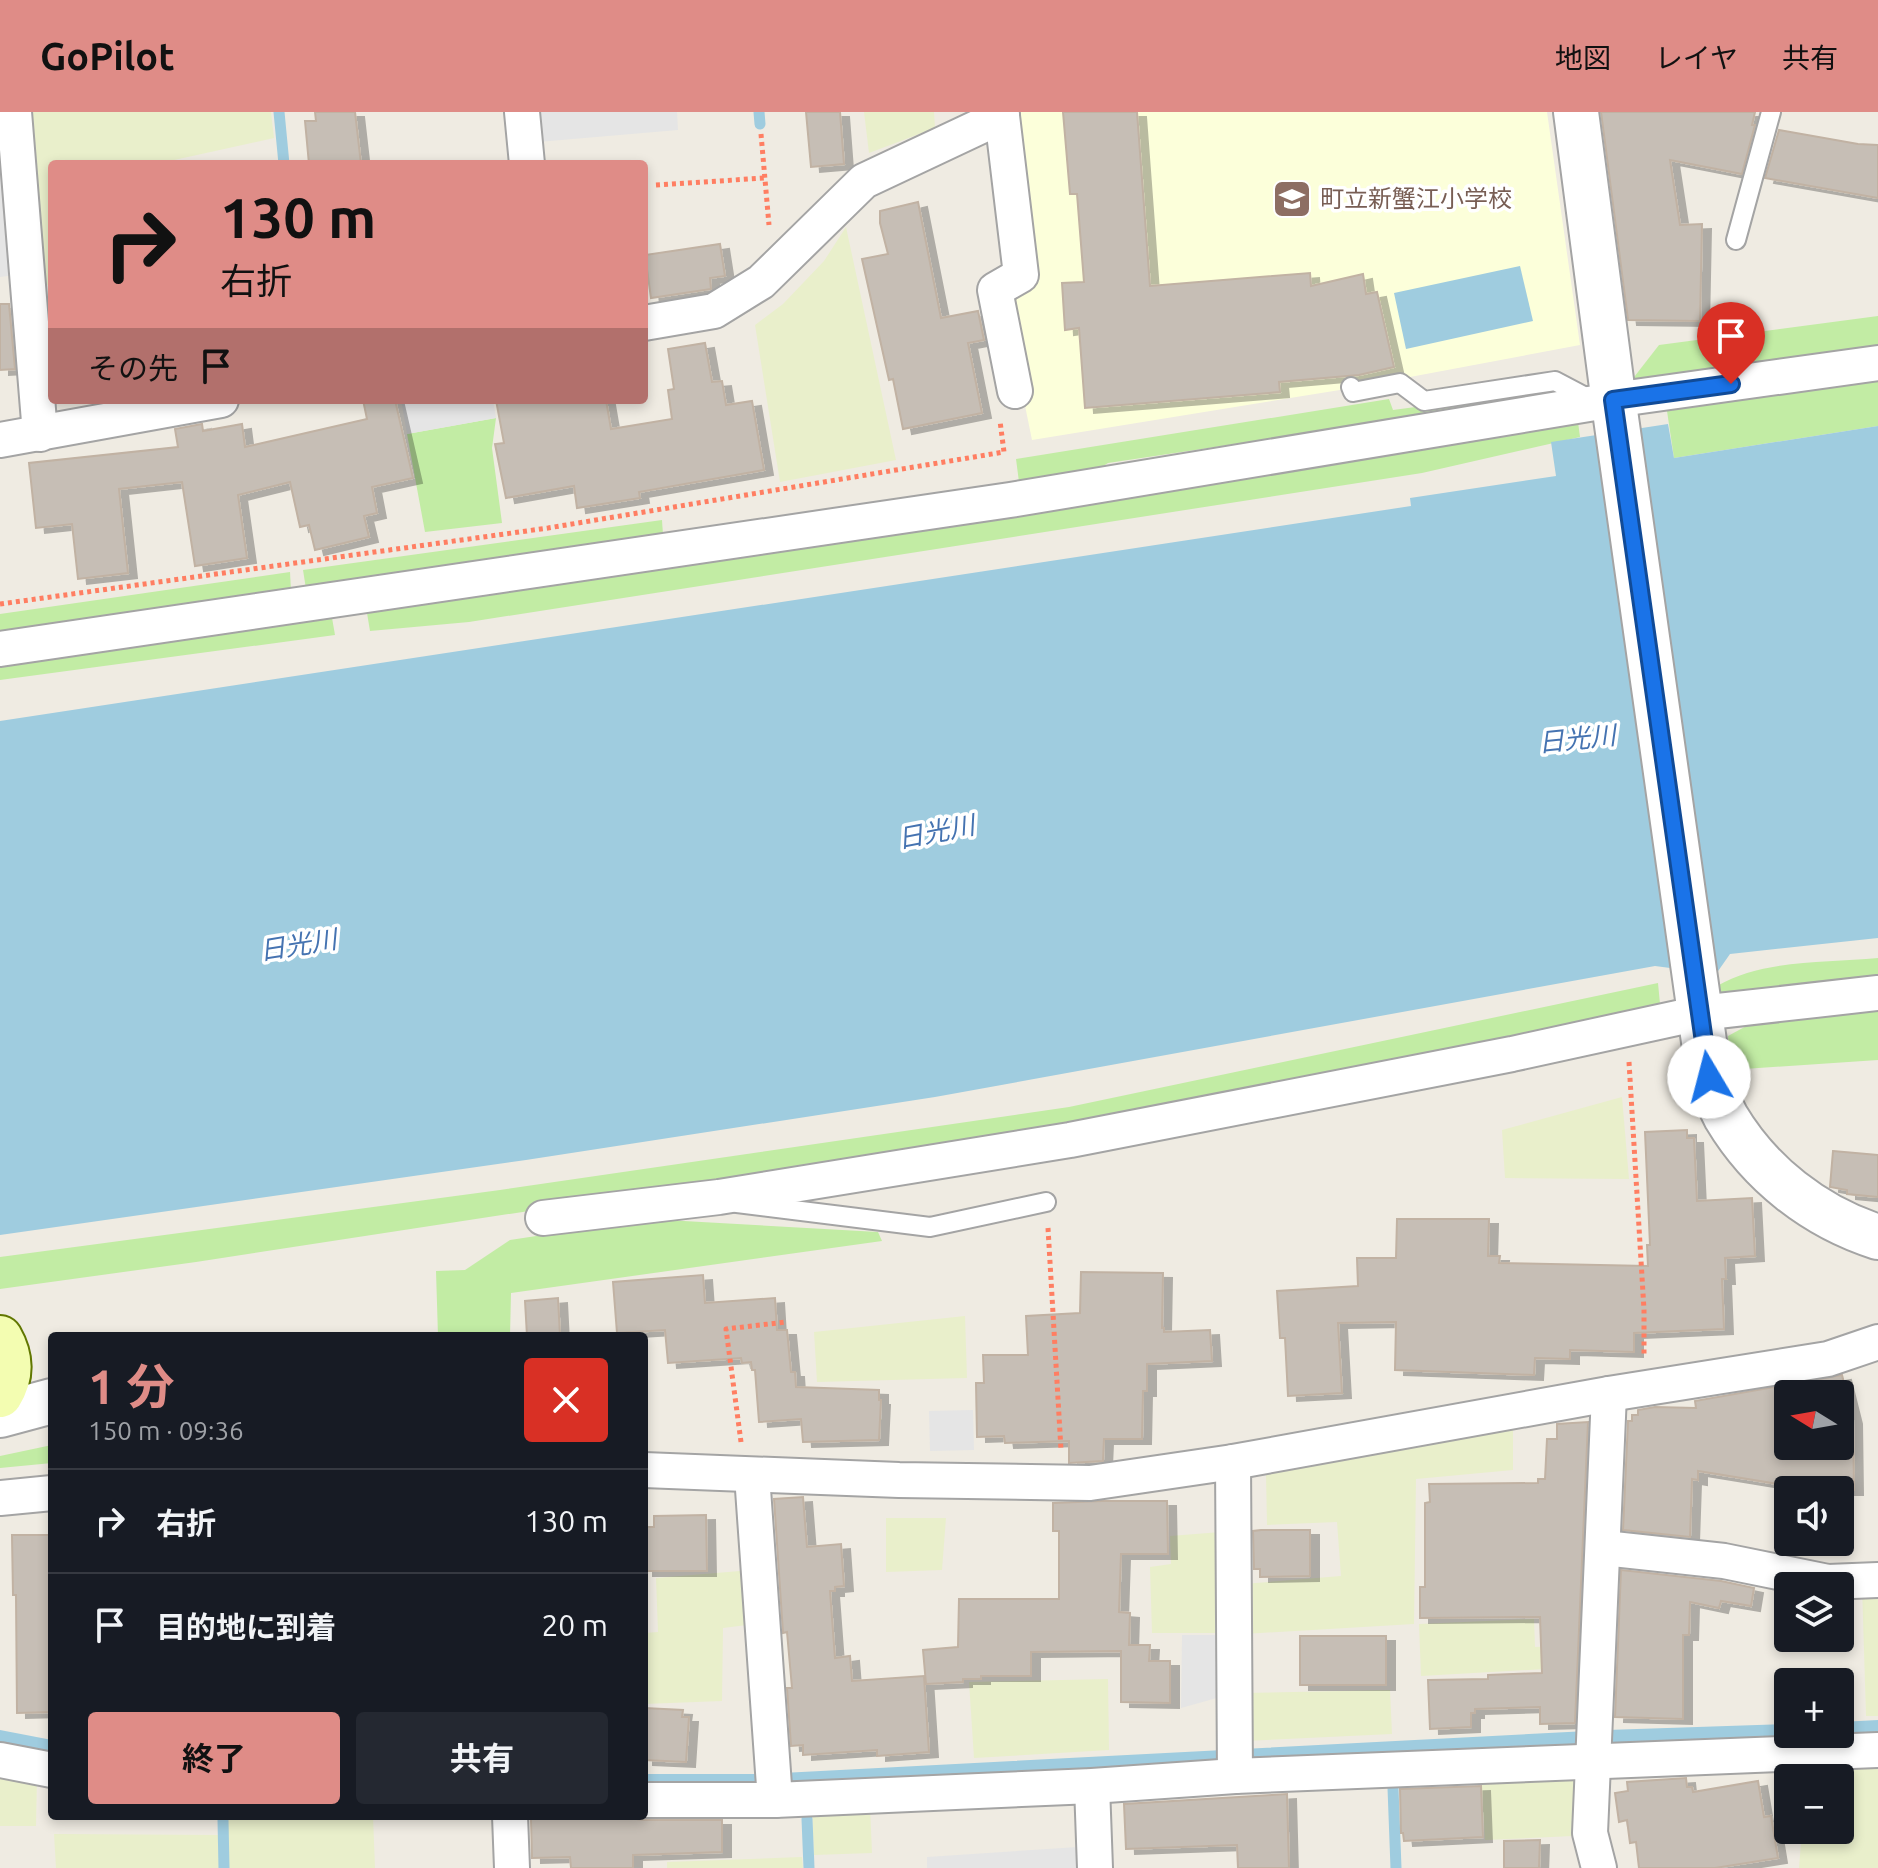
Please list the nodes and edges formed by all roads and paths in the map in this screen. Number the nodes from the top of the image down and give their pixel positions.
1 (14, 112) edge
2 (522, 112) edge
3 (1576, 112) edge
4 (1771, 112) edge
5 (1001, 114) edge
6 (761, 134) dead end
7 (527, 160) edge
8 (765, 178) junction
9 (10, 180) edge
10 (656, 185) dead end
11 (1736, 240) dead end
12 (773, 270) junction
13 (648, 322) edge
14 (1878, 363) edge
15 (1351, 387) dead end
16 (1015, 391) joint
17 (200, 404) edge
18 (1608, 407) junction
19 (40, 434) junction
20 (0, 440) edge
21 (0, 604) edge
22 (0, 649) edge
23 (1878, 993) edge
24 (1699, 1006) junction
25 (1632, 1086) dead end
26 (719, 1197) junction
27 (1046, 1202) joint
28 (543, 1218) dead end
29 (1878, 1237) edge
30 (786, 1322) dead end
31 (0, 1338) edge
32 (1878, 1342) edge
33 (1643, 1388) junction
34 (1609, 1394) junction
35 (0, 1395) edge
36 (48, 1402) edge
37 (0, 1415) edge
38 (1233, 1462) junction
39 (648, 1470) edge
40 (748, 1475) junction
41 (1063, 1483) junction
42 (48, 1493) edge
43 (0, 1498) edge
44 (1604, 1548) junction
45 (1878, 1580) edge
46 (1592, 1746) junction
47 (1878, 1750) edge
48 (0, 1760) edge
49 (1235, 1764) junction
50 (48, 1769) edge
51 (1092, 1786) junction
52 (773, 1787) junction
53 (648, 1800) edge
54 (510, 1820) edge
55 (512, 1868) edge
56 (1095, 1868) edge
57 (1599, 1868) edge

1 - 9 street
2 - 7 street
3 - 18 street
4 - 11 lane
5 - 12 street
5 - 16 street
6 - 8 path
8 - 10 path
8 - 12 path
9 - 19 street
12 - 13 street
14 - 18 street
15 - 18 lane
16 - 21 path
17 - 19 street
18 - 22 street
18 - 24 street
19 - 20 street
23 - 24 street
24 - 26 street
24 - 29 street
25 - 33 path
26 - 27 lane
26 - 28 street
27 - 41 path
30 - 40 path
31 - 35 main road
32 - 33 street
33 - 34 street
34 - 38 street
34 - 44 street
36 - 37 street
38 - 41 street
38 - 49 street
39 - 40 street
40 - 41 street
40 - 52 street
42 - 43 street
44 - 45 street
44 - 46 street
46 - 47 street
46 - 49 street
46 - 57 street
48 - 50 street
49 - 51 street
51 - 52 street
51 - 56 street
52 - 53 street
54 - 55 street

